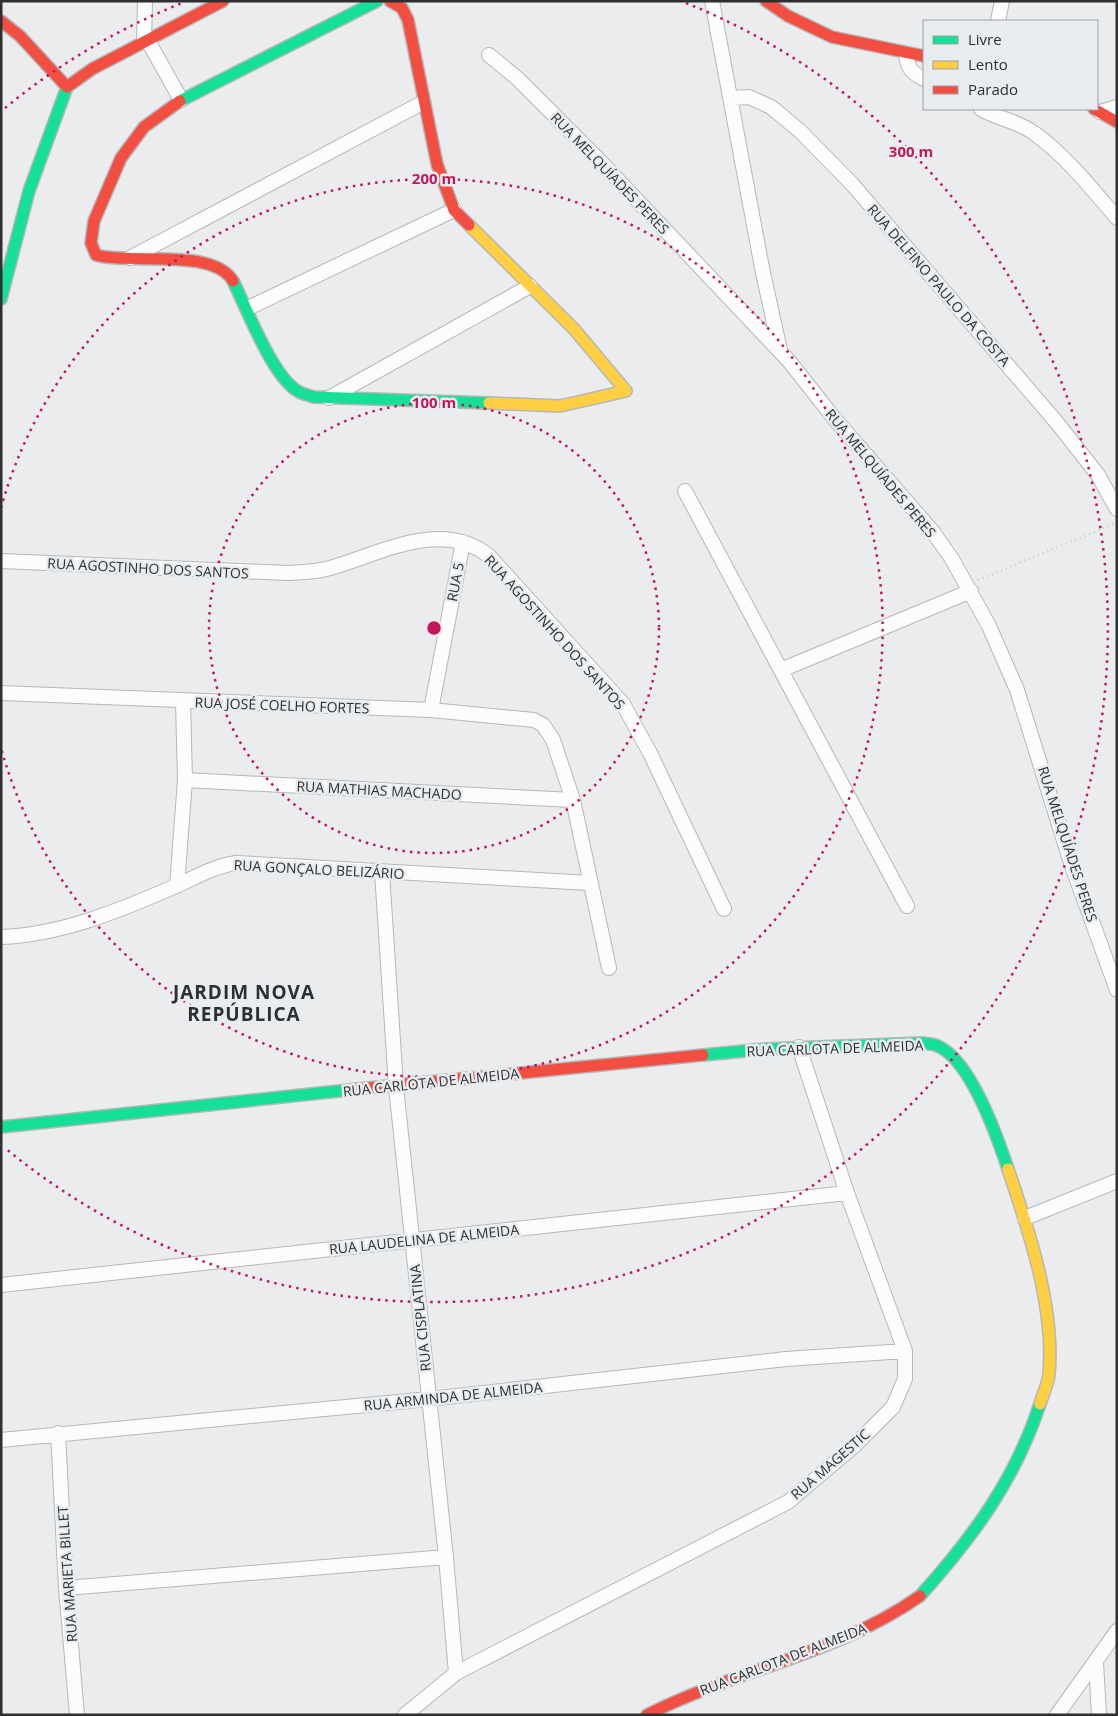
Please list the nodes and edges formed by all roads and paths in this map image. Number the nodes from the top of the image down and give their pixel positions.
1 (145, 1) edge
2 (223, 1) edge
3 (377, 1) edge
4 (390, 1) edge
5 (712, 1) edge
6 (766, 1) edge
7 (1002, 1) edge
8 (998, 20) edge
9 (1, 21) edge
10 (146, 40) junction
11 (906, 54) junction
12 (489, 55) dead end
13 (923, 56) edge
14 (923, 78) edge
15 (68, 87) junction
16 (732, 98) junction
17 (180, 100) junction
18 (422, 103) junction
19 (1117, 107) edge
20 (983, 110) edge
21 (1097, 110) edge
22 (1098, 110) edge
23 (1117, 122) edge
24 (454, 210) junction
25 (1117, 218) edge
26 (129, 258) junction
27 (530, 286) junction
28 (1, 299) edge
29 (248, 308) junction
30 (780, 351) junction
31 (328, 398) junction
32 (685, 491) dead end
33 (1117, 508) edge
34 (1117, 523) edge
35 (463, 542) junction
36 (1, 561) edge
37 (969, 588) junction
38 (781, 670) junction
39 (1, 693) edge
40 (182, 702) junction
41 (431, 710) junction
42 (185, 780) junction
43 (573, 800) junction
44 (382, 872) junction
45 (590, 882) junction
46 (177, 886) junction
47 (907, 906) dead end
48 (724, 909) dead end
49 (1, 938) edge
50 (609, 968) dead end
51 (1117, 990) edge
52 (799, 1047) junction
53 (396, 1087) junction
54 (1, 1127) edge
55 (1117, 1181) edge
56 (847, 1193) junction
57 (1025, 1218) junction
58 (412, 1241) junction
59 (1, 1285) edge
60 (905, 1351) junction
61 (429, 1399) junction
62 (58, 1433) junction
63 (1, 1440) edge
64 (446, 1557) junction
65 (66, 1588) junction
66 (1117, 1631) edge
67 (1096, 1662) junction
68 (456, 1673) junction
69 (77, 1715) edge
70 (406, 1715) edge
71 (647, 1715) edge
72 (1057, 1715) edge
73 (1099, 1715) edge

1 - 10 street
2 - 10 street
3 - 17 street
4 - 18 street
5 - 16 street
6 - 11 street
7 - 8 street
9 - 15 street
10 - 15 street
10 - 17 street
11 - 13 street
11 - 14 street
12 - 30 street, RUA MELQUÍADES PERES
15 - 28 street
16 - 30 street
16 - 33 street, RUA DELFINO PAULO DA COSTA
17 - 26 street
18 - 24 street
18 - 26 street
19 - 22 street
20 - 25 street
21 - 23 street
24 - 27 street
24 - 29 street
26 - 29 street
27 - 31 street
27 - 31 street
29 - 31 street
30 - 37 street, RUA MELQUÍADES PERES
32 - 38 street
34 - 37 path
35 - 36 street, RUA AGOSTINHO DOS SANTOS
35 - 41 street, RUA 5
35 - 48 street, RUA AGOSTINHO DOS SANTOS
37 - 38 street
37 - 51 street, RUA MELQUÍADES PERES
38 - 47 street
39 - 40 street, RUA JOSÉ COELHO FORTES
40 - 41 street, RUA JOSÉ COELHO FORTES
40 - 42 street
41 - 43 street, RUA JOSÉ COELHO FORTES
42 - 43 street, RUA MATHIAS MACHADO
42 - 46 street
43 - 45 street
44 - 45 street, RUA GONÇALO BELIZÁRIO
44 - 46 street, RUA GONÇALO BELIZÁRIO
44 - 53 street, RUA CISPLATINA
45 - 50 street
46 - 49 street, RUA GONÇALO BELIZÁRIO
52 - 53 street, RUA CARLOTA DE ALMEIDA
52 - 56 street, RUA MAGESTIC
52 - 57 street, RUA CARLOTA DE ALMEIDA
53 - 54 street, RUA CARLOTA DE ALMEIDA
53 - 58 street, RUA CISPLATINA
55 - 57 street
56 - 58 street, RUA LAUDELINA DE ALMEIDA
56 - 60 street, RUA MAGESTIC
57 - 71 street, RUA CARLOTA DE ALMEIDA
58 - 59 street, RUA LAUDELINA DE ALMEIDA
58 - 61 street, RUA CISPLATINA
60 - 61 street, RUA ARMINDA DE ALMEIDA
60 - 68 street, RUA MAGESTIC
61 - 62 street, RUA ARMINDA DE ALMEIDA
61 - 64 street, RUA CISPLATINA
62 - 63 street, RUA ARMINDA DE ALMEIDA
62 - 65 street, RUA MARIETA BILLET
64 - 65 street
64 - 68 street, RUA CISPLATINA
65 - 69 street, RUA MARIETA BILLET
66 - 67 street
67 - 72 street
67 - 73 street
68 - 70 street, RUA MAGESTIC

